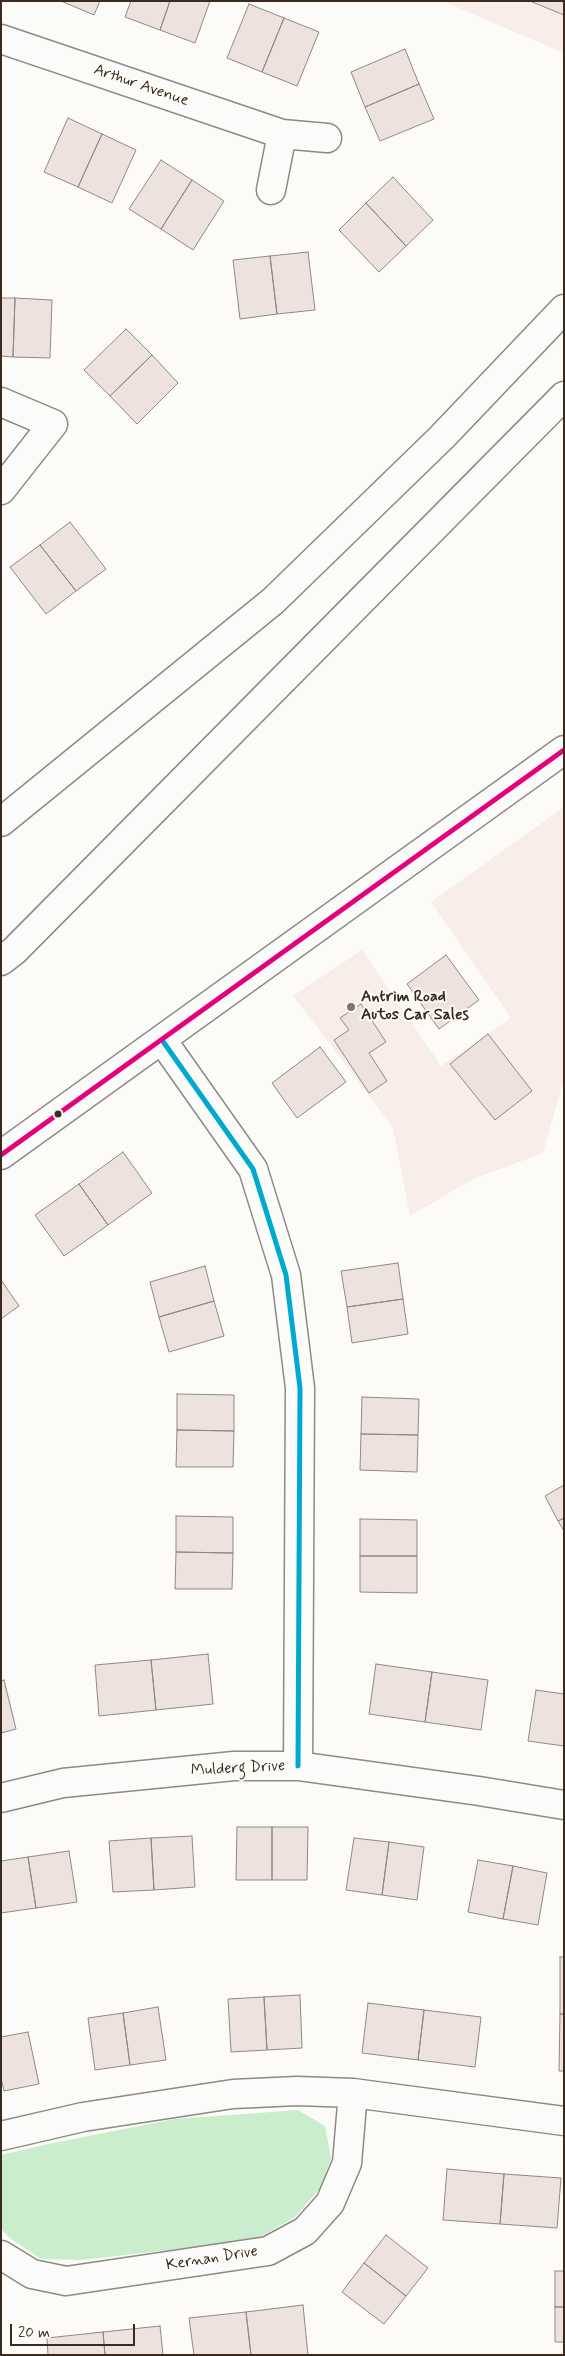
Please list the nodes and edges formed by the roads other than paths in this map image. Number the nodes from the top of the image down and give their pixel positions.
1 (1, 39) edge
2 (282, 134) junction
3 (327, 138) dead end
4 (271, 190) dead end
5 (564, 309) edge
6 (564, 396) edge
7 (1, 402) edge
8 (1, 490) edge
9 (564, 750) edge
10 (1, 822) edge
11 (1, 960) edge
12 (162, 1040) junction
13 (1, 1155) edge
14 (298, 1766) junction
15 (1, 1798) edge
16 (564, 1805) edge
17 (353, 2093) junction
18 (564, 2121) edge
19 (1, 2136) edge
20 (1, 2255) edge

1 - 2 main road, Arthur Avenue
2 - 3 main road, Arthur Avenue
2 - 4 main road
5 - 10 main road
6 - 11 main road
7 - 8 main road
9 - 12 main road
12 - 13 main road
12 - 14 main road
14 - 15 main road, Mulderg Drive
14 - 16 main road, Mulderg Drive
17 - 18 main road
17 - 19 main road
17 - 20 main road, Kernan Drive

